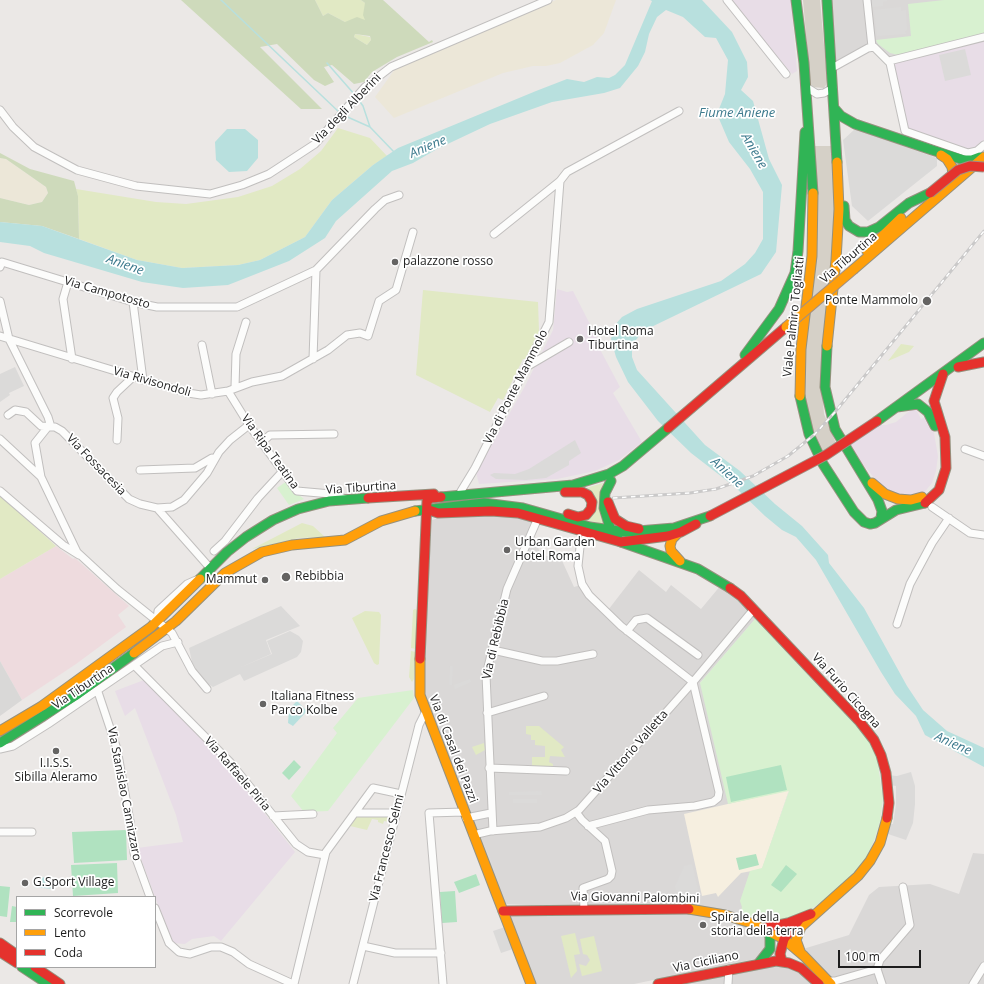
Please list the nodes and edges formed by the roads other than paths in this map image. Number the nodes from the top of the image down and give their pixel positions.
1 (548, 0) edge
2 (727, 0) edge
3 (796, 0) edge
4 (827, 0) edge
5 (867, 0) edge
6 (984, 37) edge
7 (872, 47) junction
8 (889, 61) junction
9 (832, 68) junction
10 (786, 74) dead end
11 (806, 87) junction
12 (833, 88) junction
13 (834, 108) junction
14 (0, 110) edge
15 (808, 110) junction
16 (679, 111) dead end
17 (855, 124) junction
18 (835, 134) junction
19 (984, 145) edge
20 (932, 150) junction
21 (984, 156) edge
22 (984, 167) edge
23 (837, 169) junction
24 (560, 181) junction
25 (946, 188) junction
26 (399, 195) dead end
27 (898, 216) junction
28 (413, 232) dead end
29 (494, 234) dead end
30 (0, 267) edge
31 (854, 269) junction
32 (316, 270) junction
33 (68, 282) junction
34 (0, 301) edge
35 (133, 302) junction
36 (246, 322) dead end
37 (0, 336) edge
38 (9, 339) junction
39 (569, 342) dead end
40 (984, 343) edge
41 (202, 345) dead end
42 (72, 358) junction
43 (313, 359) junction
44 (984, 362) edge
45 (527, 366) junction
46 (952, 368) junction
47 (943, 374) junction
48 (133, 377) junction
49 (143, 380) junction
50 (720, 382) junction
51 (235, 387) junction
52 (228, 391) junction
53 (212, 394) junction
54 (897, 408) junction
55 (8, 416) dead end
56 (250, 425) junction
57 (49, 427) junction
58 (334, 434) dead end
59 (0, 439) edge
60 (117, 440) dead end
61 (262, 442) junction
62 (965, 449) dead end
63 (984, 456) edge
64 (215, 459) junction
65 (624, 466) junction
66 (140, 470) dead end
67 (282, 472) junction
68 (861, 473) junction
69 (41, 477) junction
70 (611, 481) junction
71 (0, 491) edge
72 (461, 491) junction
73 (503, 491) junction
74 (478, 494) junction
75 (346, 499) junction
76 (932, 507) dead end
77 (157, 508) junction
78 (523, 508) junction
79 (426, 509) junction
80 (538, 518) junction
81 (881, 518) junction
82 (949, 518) junction
83 (699, 521) junction
84 (611, 531) junction
85 (649, 531) junction
86 (588, 533) junction
87 (677, 534) junction
88 (984, 535) edge
89 (621, 542) junction
90 (214, 551) dead end
91 (80, 555) junction
92 (682, 562) junction
93 (210, 568) junction
94 (754, 608) junction
95 (157, 621) junction
96 (897, 624) dead end
97 (166, 629) junction
98 (627, 631) junction
99 (178, 642) junction
100 (493, 650) junction
101 (593, 654) dead end
102 (698, 655) dead end
103 (135, 666) junction
104 (693, 682) junction
105 (207, 689) dead end
106 (98, 692) junction
107 (544, 696) dead end
108 (425, 713) junction
109 (487, 713) junction
110 (0, 731) edge
111 (0, 743) edge
112 (0, 749) edge
113 (489, 768) junction
114 (566, 771) dead end
115 (401, 794) junction
116 (576, 812) junction
117 (355, 813) junction
118 (396, 813) junction
119 (491, 813) junction
120 (313, 814) dead end
121 (465, 815) junction
122 (273, 816) junction
123 (588, 826) junction
124 (493, 831) junction
125 (0, 832) edge
126 (32, 832) dead end
127 (473, 835) junction
128 (325, 855) junction
129 (903, 887) dead end
130 (150, 896) edge
131 (584, 909) junction
132 (156, 910) edge
133 (502, 911) junction
134 (816, 912) junction
135 (800, 919) junction
136 (764, 928) junction
137 (784, 939) junction
138 (0, 943) edge
139 (363, 946) junction
140 (781, 949) junction
141 (800, 951) junction
142 (0, 952) edge
143 (441, 953) junction
144 (16, 954) edge
145 (782, 961) junction
146 (16, 962) edge
147 (759, 963) junction
148 (984, 966) edge
149 (24, 968) edge
150 (36, 968) edge
151 (729, 969) junction
152 (876, 969) junction
153 (47, 981) edge
154 (830, 982) edge
155 (60, 984) edge
156 (294, 984) edge
157 (353, 984) edge
158 (443, 984) edge
159 (531, 984) edge
160 (658, 984) edge
161 (728, 984) edge
162 (819, 984) edge
163 (882, 984) edge
164 (973, 984) edge

1 - 14 street, Via degli Alberini
2 - 10 street
3 - 11 main road, Viale Palmiro Togliatti
4 - 9 main road
5 - 7 street
6 - 8 street
7 - 8 street
7 - 9 street
8 - 19 street
9 - 12 main road
11 - 12 street
11 - 15 main road, Viale Palmiro Togliatti
12 - 13 main road
13 - 17 main road
13 - 18 main road
15 - 50 main road
15 - 81 main road, Viale Palmiro Togliatti
16 - 24 street
17 - 18 main road
17 - 20 main road
18 - 23 main road
20 - 21 main road
20 - 25 main road
21 - 25 main road, Via Tiburtina
22 - 27 main road, bridge
23 - 27 main road
23 - 68 main road
24 - 29 street
24 - 45 street, Via di Ponte Mammolo
25 - 31 main road, Via Tiburtina
26 - 32 street, Via Campotosto
27 - 31 main road
28 - 43 street, Via Rivisondoli
30 - 33 street, Via Campotosto
31 - 50 main road, Via Tiburtina, bridge
32 - 35 street, Via Campotosto
32 - 43 street
33 - 35 street, Via Campotosto
33 - 42 street
34 - 38 street
35 - 49 street
36 - 51 street
37 - 38 street, Via Rivisondoli
38 - 42 street, Via Rivisondoli
38 - 57 street
39 - 45 street
40 - 46 main road
41 - 53 street
42 - 48 street, Via Rivisondoli
43 - 51 street, Via Rivisondoli
44 - 46 main road
45 - 72 street, Via di Ponte Mammolo
46 - 47 main road
47 - 54 main road
47 - 81 main road
48 - 49 street, Via Rivisondoli
48 - 60 street
49 - 53 street, Via Rivisondoli
50 - 65 main road, Via Tiburtina
51 - 52 street, Via Rivisondoli
52 - 53 street, Via Rivisondoli
52 - 56 street, Via Ripa Teatina
54 - 68 main road
54 - 83 main road, bridge
55 - 57 street, Via Fossacesia
56 - 61 street, Via Ripa Teatina
56 - 64 street
57 - 69 street
57 - 77 street, Via Fossacesia
58 - 61 street
59 - 69 street
61 - 67 street, Via Ripa Teatina
62 - 63 street
64 - 66 street
64 - 77 street
65 - 70 main road
65 - 73 main road, Via Tiburtina
67 - 75 street, Via Ripa Teatina
67 - 90 street
68 - 81 main road
69 - 91 street
70 - 84 main road
70 - 85 main road
71 - 91 street
72 - 74 main road, Via Tiburtina
72 - 75 main road, Via Tiburtina
73 - 74 main road, Via Tiburtina
73 - 78 main road
74 - 79 main road, Via Tiburtina
75 - 93 main road, Via Tiburtina
76 - 82 street
77 - 93 street
78 - 79 main road
78 - 84 main road
79 - 80 main road
79 - 97 main road, Via Tiburtina
79 - 108 main road, Via di Casal dei Pazzi
80 - 86 main road
80 - 100 street, Via di Rebibbia
82 - 88 street
82 - 96 street
83 - 85 main road
83 - 87 main road
84 - 85 main road
84 - 89 main road
86 - 89 main road
86 - 98 street
87 - 89 main road
87 - 92 main road, Via Furio Cicogna
89 - 92 main road, Via Furio Cicogna
91 - 95 street
92 - 94 main road, Via Furio Cicogna
93 - 95 main road, Via Tiburtina
94 - 104 street, Via Vittorio Valletta
94 - 134 main road, Via Furio Cicogna
95 - 97 street
95 - 110 main road, Via Tiburtina
97 - 99 street
97 - 111 main road, Via Tiburtina
98 - 102 street
98 - 104 street
99 - 103 street, Via Tiburtina
99 - 105 street
100 - 101 street
100 - 109 street, Via di Rebibbia
103 - 106 street, Via Tiburtina
103 - 122 street, Via Raffaele Piria
104 - 116 street, Via Vittorio Valletta
104 - 123 street
106 - 112 street, Via Tiburtina
106 - 130 street, Via Stanislao Cannizzaro
107 - 109 street
108 - 115 street, Via Francesco Selmi
108 - 121 main road, Via di Casal dei Pazzi
109 - 113 street, Via di Rebibbia
113 - 114 street
113 - 119 street, Via di Rebibbia
115 - 117 street
115 - 118 street, Via Francesco Selmi
116 - 123 street
116 - 124 street, Via Vittorio Valletta
117 - 118 street
117 - 128 street
118 - 139 street, Via Francesco Selmi
119 - 121 street
119 - 124 street, Via di Rebibbia
120 - 122 street
121 - 127 main road, Via di Casal dei Pazzi
121 - 143 street
122 - 128 street, Via Raffaele Piria
123 - 131 street
124 - 127 street, Via Vittorio Valletta
125 - 126 street
127 - 133 main road, Via di Casal dei Pazzi
128 - 156 street
129 - 152 street
131 - 133 main road, Via Giovanni Palombini
131 - 136 main road, Via Giovanni Palombini
132 - 156 street
133 - 159 main road, Via di Casal dei Pazzi
134 - 135 main road, Via Furio Cicogna
134 - 141 main road, Via Furio Cicogna
135 - 136 main road, Via Furio Cicogna
135 - 137 main road, Via Furio Cicogna
136 - 137 main road, Via Giovanni Palombini
136 - 147 main road
137 - 140 main road
137 - 141 main road, Via Giovanni Palombini
138 - 144 main road
139 - 143 street
139 - 157 street, Via Francesco Selmi
140 - 141 main road
140 - 145 main road
141 - 154 main road, Via Giovanni Palombini
142 - 146 main road
143 - 158 street
145 - 147 main road, Via Ciciliano
145 - 162 main road
147 - 151 main road, Via Ciciliano
148 - 164 street
149 - 153 main road
150 - 153 main road
151 - 160 main road, Via Ciciliano
151 - 161 street
152 - 154 street
152 - 163 street
153 - 155 main road

